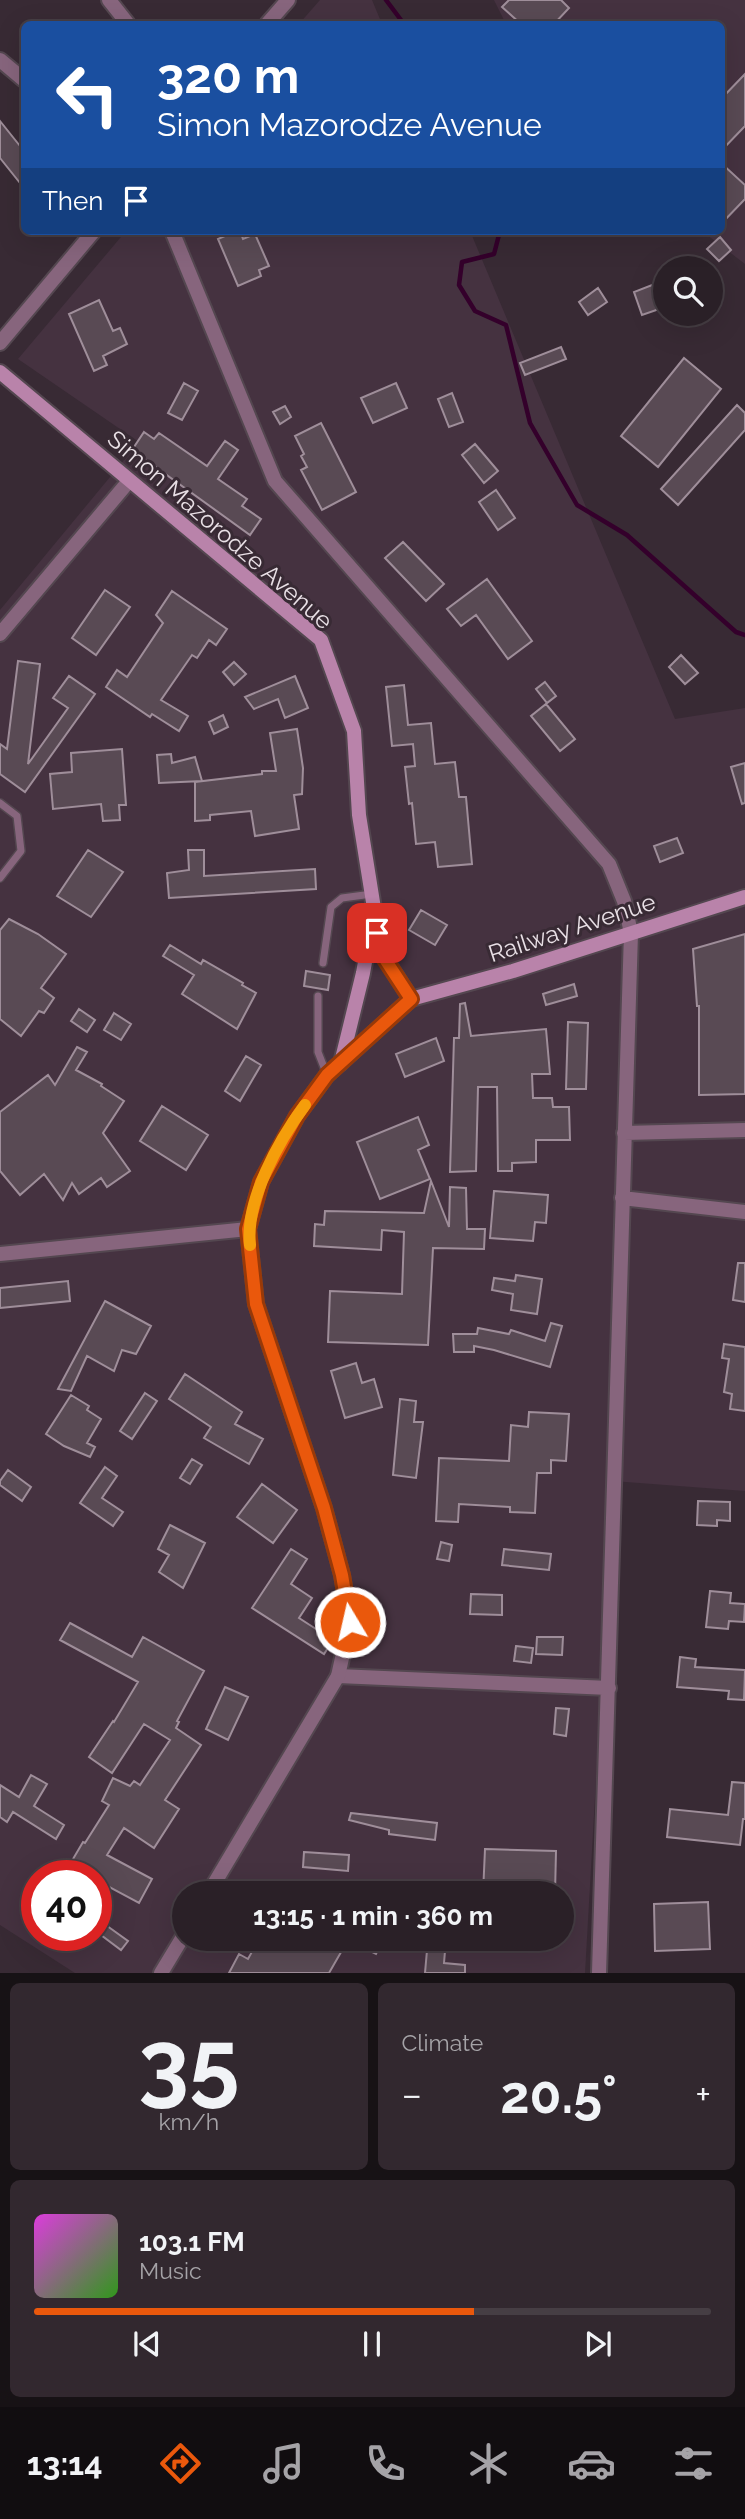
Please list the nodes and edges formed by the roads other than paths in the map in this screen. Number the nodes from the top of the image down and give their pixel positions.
1 (108, 0) edge
2 (288, 0) edge
3 (126, 21) edge
4 (270, 21) edge
5 (0, 60) edge
6 (21, 78) edge
7 (91, 235) edge
8 (174, 235) edge
9 (0, 343) edge
10 (0, 372) edge
11 (129, 481) junction
12 (0, 634) edge
13 (0, 803) edge
14 (0, 878) edge
15 (372, 894) junction
16 (745, 897) edge
17 (374, 914) junction
18 (631, 933) junction
19 (323, 962) dead end
20 (318, 996) dead end
21 (411, 999) junction
22 (341, 1063) junction
23 (327, 1075) junction
24 (745, 1130) edge
25 (624, 1133) junction
26 (622, 1198) junction
27 (745, 1212) edge
28 (248, 1229) junction
29 (0, 1254) edge
30 (338, 1676) junction
31 (609, 1688) junction
32 (216, 1881) edge
33 (174, 1951) edge
34 (161, 1973) edge
35 (599, 1973) edge

1 - 3 street
2 - 4 street
5 - 6 street
7 - 9 street
8 - 18 street
10 - 11 main road, Simon Mazorodze Avenue
11 - 12 street
11 - 15 main road, Simon Mazorodze Avenue
13 - 14 lane
15 - 17 main road, Simon Mazorodze Avenue
15 - 19 lane
16 - 18 main road, Railway Avenue
17 - 21 main road, Simon Mazorodze Avenue
17 - 22 main road
18 - 21 main road, Railway Avenue
18 - 25 street
20 - 23 lane
21 - 22 street
22 - 23 street
23 - 28 street
24 - 25 street
25 - 26 street
26 - 27 street
26 - 31 street
28 - 29 street
28 - 30 street
30 - 31 street
30 - 32 street
31 - 35 street
33 - 34 street

